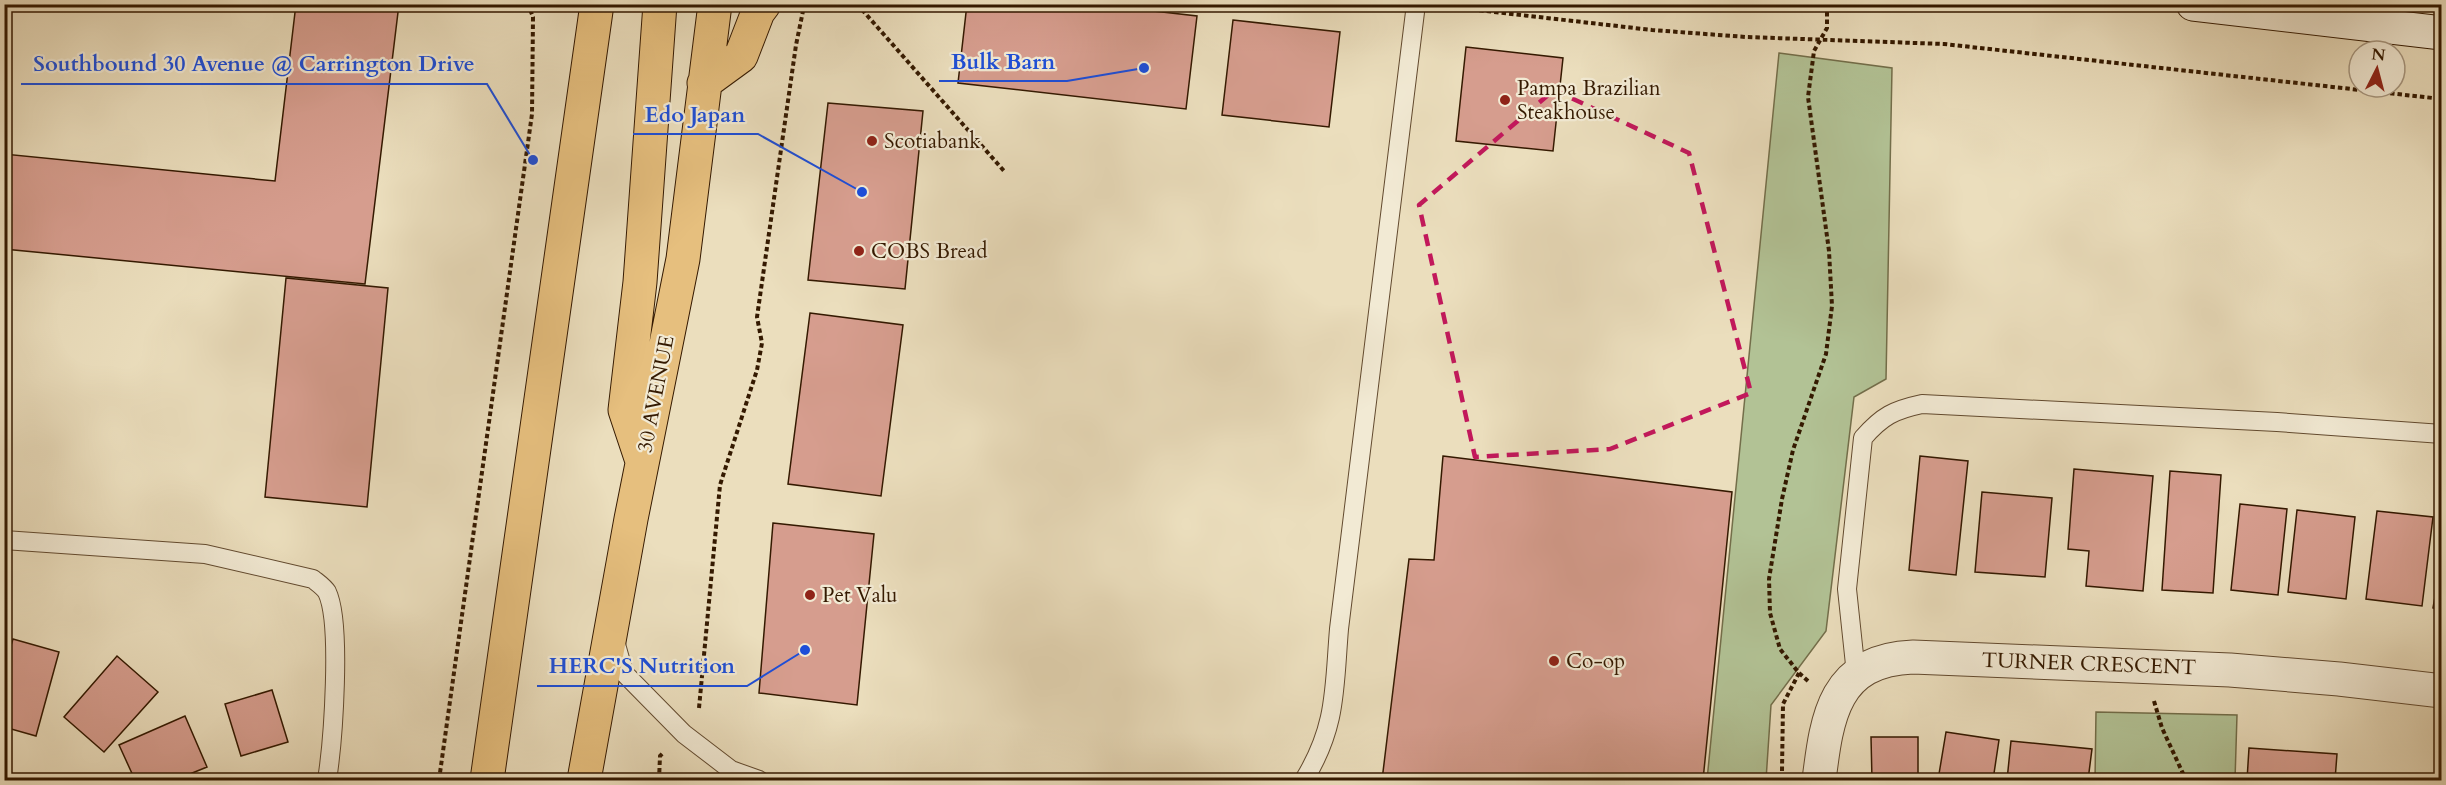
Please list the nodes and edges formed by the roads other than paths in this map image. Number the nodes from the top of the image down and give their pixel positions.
1 (571, 4) edge
2 (597, 4) edge
3 (660, 4) edge
4 (715, 4) edge
5 (764, 4) edge
6 (1416, 4) edge
7 (2193, 4) edge
8 (2442, 33) edge
9 (591, 43) junction
10 (704, 84) junction
11 (2442, 434) edge
12 (643, 463) junction
13 (4, 540) edge
14 (612, 629) junction
15 (1847, 686) junction
16 (2442, 691) edge
17 (327, 780) edge
18 (487, 780) edge
19 (584, 780) edge
20 (759, 780) edge
21 (1304, 780) edge
22 (1819, 780) edge

1 - 9 main road
2 - 9 main road
3 - 12 main road
4 - 10 main road, 30 AVENUE
5 - 10 main road
6 - 21 lane
7 - 8 street
9 - 18 main road
10 - 12 main road, 30 AVENUE
11 - 15 lane
12 - 14 main road, 30 AVENUE
13 - 17 lane
14 - 19 main road, 30 AVENUE
14 - 20 lane
15 - 16 street, TURNER CRESCENT
15 - 22 street

